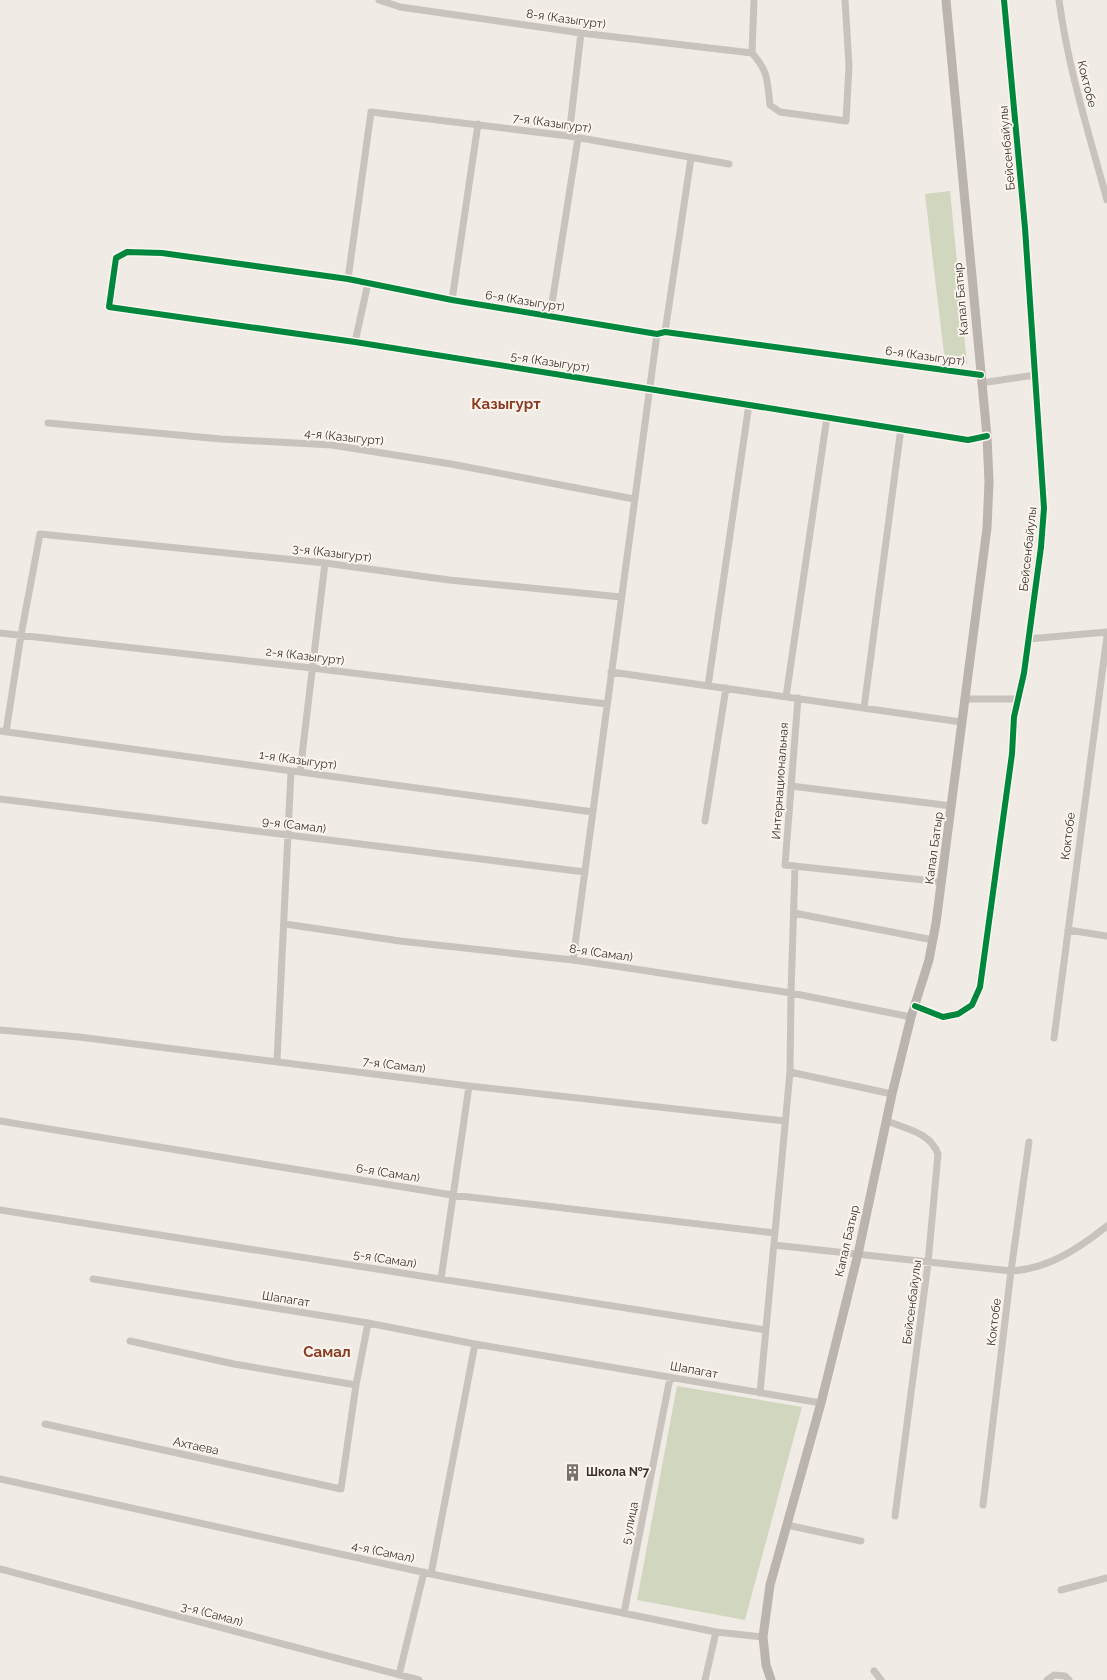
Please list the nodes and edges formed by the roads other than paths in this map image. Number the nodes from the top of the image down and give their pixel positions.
1 (379, 0) edge
2 (754, 0) edge
3 (845, 0) edge
4 (946, 0) edge
5 (1004, 0) edge
6 (1059, 0) edge
7 (581, 33) junction
8 (752, 53) junction
9 (478, 124) junction
10 (569, 136) junction
11 (578, 138) junction
12 (691, 158) junction
13 (729, 164) dead end
14 (1107, 200) edge
15 (348, 279) junction
16 (368, 283) junction
17 (452, 300) junction
18 (109, 307) joint
19 (550, 316) junction
20 (666, 332) junction
21 (656, 334) junction
22 (355, 342) junction
23 (1035, 375) junction
24 (981, 379) junction
25 (649, 390) junction
26 (749, 404) junction
27 (827, 417) junction
28 (48, 423) dead end
29 (900, 428) junction
30 (987, 436) junction
31 (634, 499) junction
32 (326, 563) junction
33 (621, 597) junction
34 (0, 633) edge
35 (1107, 634) edge
36 (21, 635) junction
37 (1028, 639) junction
38 (312, 668) junction
39 (611, 672) junction
40 (708, 686) junction
41 (726, 688) junction
42 (786, 697) junction
43 (798, 698) junction
44 (964, 699) junction
45 (1018, 699) junction
46 (607, 704) junction
47 (864, 708) junction
48 (961, 722) junction
49 (3, 731) edge
50 (291, 771) junction
51 (300, 772) junction
52 (791, 786) junction
53 (0, 799) edge
54 (952, 806) junction
55 (592, 812) junction
56 (705, 821) dead end
57 (288, 836) junction
58 (795, 866) junction
59 (584, 872) junction
60 (942, 882) junction
61 (794, 913) junction
62 (285, 924) junction
63 (1068, 930) junction
64 (1107, 936) edge
65 (933, 940) junction
66 (573, 960) junction
67 (791, 993) junction
68 (915, 1006) junction
69 (911, 1017) junction
70 (0, 1030) edge
71 (1054, 1038) dead end
72 (277, 1061) junction
73 (790, 1072) junction
74 (469, 1086) junction
75 (892, 1094) junction
76 (0, 1121) edge
77 (785, 1121) junction
78 (886, 1121) junction
79 (1029, 1142) dead end
80 (452, 1195) junction
81 (0, 1210) edge
82 (1107, 1226) edge
83 (775, 1233) junction
84 (774, 1245) junction
85 (858, 1254) junction
86 (928, 1263) junction
87 (1011, 1271) junction
88 (93, 1279) dead end
89 (441, 1279) junction
90 (368, 1323) junction
91 (766, 1330) junction
92 (130, 1341) dead end
93 (475, 1344) junction
94 (670, 1378) junction
95 (356, 1385) junction
96 (760, 1393) junction
97 (821, 1403) junction
98 (46, 1424) dead end
99 (0, 1479) edge
100 (983, 1505) dead end
101 (895, 1516) dead end
102 (787, 1525) junction
103 (861, 1541) dead end
104 (0, 1569) edge
105 (427, 1573) junction
106 (1107, 1578) edge
107 (1061, 1590) dead end
108 (624, 1613) junction
109 (716, 1632) junction
110 (763, 1637) junction
111 (874, 1671) dead end
112 (399, 1675) junction
113 (419, 1680) edge
114 (705, 1680) edge
115 (771, 1680) edge
116 (881, 1680) edge
117 (1047, 1680) edge
118 (1070, 1680) edge

1 - 7 street, 8-я (Казыгурт)
2 - 8 street
3 - 8 street
4 - 24 main road, Капал Батыр
5 - 23 street, Бейсенбайулы
6 - 14 street, Коктобе
7 - 8 street, 8-я (Казыгурт)
7 - 10 street
9 - 10 street, 7-я (Казыгурт)
9 - 15 street, 7-я (Казыгурт)
9 - 17 street
10 - 11 street, 7-я (Казыгурт)
11 - 12 street, 7-я (Казыгурт)
11 - 19 street
12 - 13 street, 7-я (Казыгурт)
12 - 20 street
15 - 16 street, 6-я (Казыгурт)
15 - 18 street, 6-я (Казыгурт)
16 - 17 street, 6-я (Казыгурт)
16 - 22 street
17 - 19 street, 6-я (Казыгурт)
18 - 22 street, 5-я (Казыгурт)
19 - 21 street, 6-я (Казыгурт)
20 - 21 street, 6-я (Казыгурт)
20 - 24 street, 6-я (Казыгурт)
21 - 25 street
22 - 25 street, 5-я (Казыгурт)
23 - 24 street, 6-я (Казыгурт)
23 - 37 street, Бейсенбайулы
24 - 30 main road, Капал Батыр
25 - 26 street, 5-я (Казыгурт)
25 - 31 street
26 - 27 street, 5-я (Казыгурт)
26 - 40 street
27 - 29 street, 5-я (Казыгурт)
27 - 42 street
28 - 31 street, 4-я (Казыгурт)
29 - 30 street, 5-я (Казыгурт)
29 - 47 street
30 - 44 main road, Капал Батыр
31 - 33 street
32 - 33 street, 3-я (Казыгурт)
32 - 36 street, 3-я (Казыгурт)
32 - 38 street
33 - 39 street
34 - 36 street, 2-я (Казыгурт)
35 - 37 street
35 - 63 street, Коктобе
36 - 38 street, 2-я (Казыгурт)
36 - 49 street
37 - 45 street, Бейсенбайулы
38 - 46 street, 2-я (Казыгурт)
38 - 51 street
39 - 40 street
39 - 46 street
40 - 41 street
41 - 42 street
41 - 56 street
42 - 43 street
43 - 47 street
43 - 52 street, Интернациональная
44 - 45 street
44 - 48 main road, Капал Батыр
45 - 68 street, Бейсенбайулы
46 - 55 street
47 - 48 street
48 - 54 main road, Капал Батыр
49 - 50 street, 1-я (Казыгурт)
50 - 51 street, 1-я (Казыгурт)
50 - 57 street
51 - 55 street, 1-я (Казыгурт)
52 - 54 street
52 - 58 street, Интернациональная
53 - 57 street, 9-я (Самал)
54 - 60 main road, Капал Батыр
55 - 59 street
57 - 59 street, 9-я (Самал)
57 - 62 street
58 - 60 street
58 - 61 street
59 - 66 street
60 - 65 main road, Капал Батыр
61 - 65 street
61 - 67 street
62 - 66 street, 8-я (Самал)
62 - 72 street
63 - 64 street
63 - 71 street, Коктобе
65 - 68 main road, Капал Батыр
66 - 67 street, 8-я (Самал)
67 - 69 street, 8-я (Самал)
67 - 73 street
68 - 69 main road, Капал Батыр
69 - 75 main road, Капал Батыр
70 - 72 street, 7-я (Самал)
72 - 74 street, 7-я (Самал)
73 - 75 street
73 - 77 street
74 - 77 street, 7-я (Самал)
74 - 80 street
75 - 78 main road, Капал Батыр
76 - 80 street, 6-я (Самал)
77 - 83 street
78 - 85 main road, Капал Батыр
78 - 86 street, Бейсенбайулы
79 - 87 street, Коктобе
80 - 83 street, 6-я (Самал)
80 - 89 street
81 - 89 street, 5-я (Самал)
82 - 87 street
83 - 84 street
84 - 85 street
84 - 91 street
85 - 86 street
85 - 97 main road, Капал Батыр
86 - 87 street
86 - 101 street, Бейсенбайулы
87 - 100 street, Коктобе
88 - 90 street, Шапагат
89 - 91 street, 5-я (Самал)
90 - 93 street, Шапагат
90 - 95 street
91 - 96 street
92 - 95 street
93 - 94 street, Шапагат
93 - 105 street
94 - 96 street, Шапагат
94 - 108 street, 5 улица
95 - 98 street, Ахтаева
96 - 97 street, Шапагат
97 - 102 main road, Капал Батыр
99 - 105 street, 4-я (Самал)
102 - 103 street
102 - 110 main road, Капал Батыр
104 - 112 street, 3-я (Самал)
105 - 108 street, 4-я (Самал)
105 - 112 street
106 - 107 street
108 - 109 street, 4-я (Самал)
109 - 110 street, 4-я (Самал)
109 - 114 street
110 - 115 main road, Капал Батыр
111 - 116 street
112 - 113 street, 3-я (Самал)
117 - 118 street

